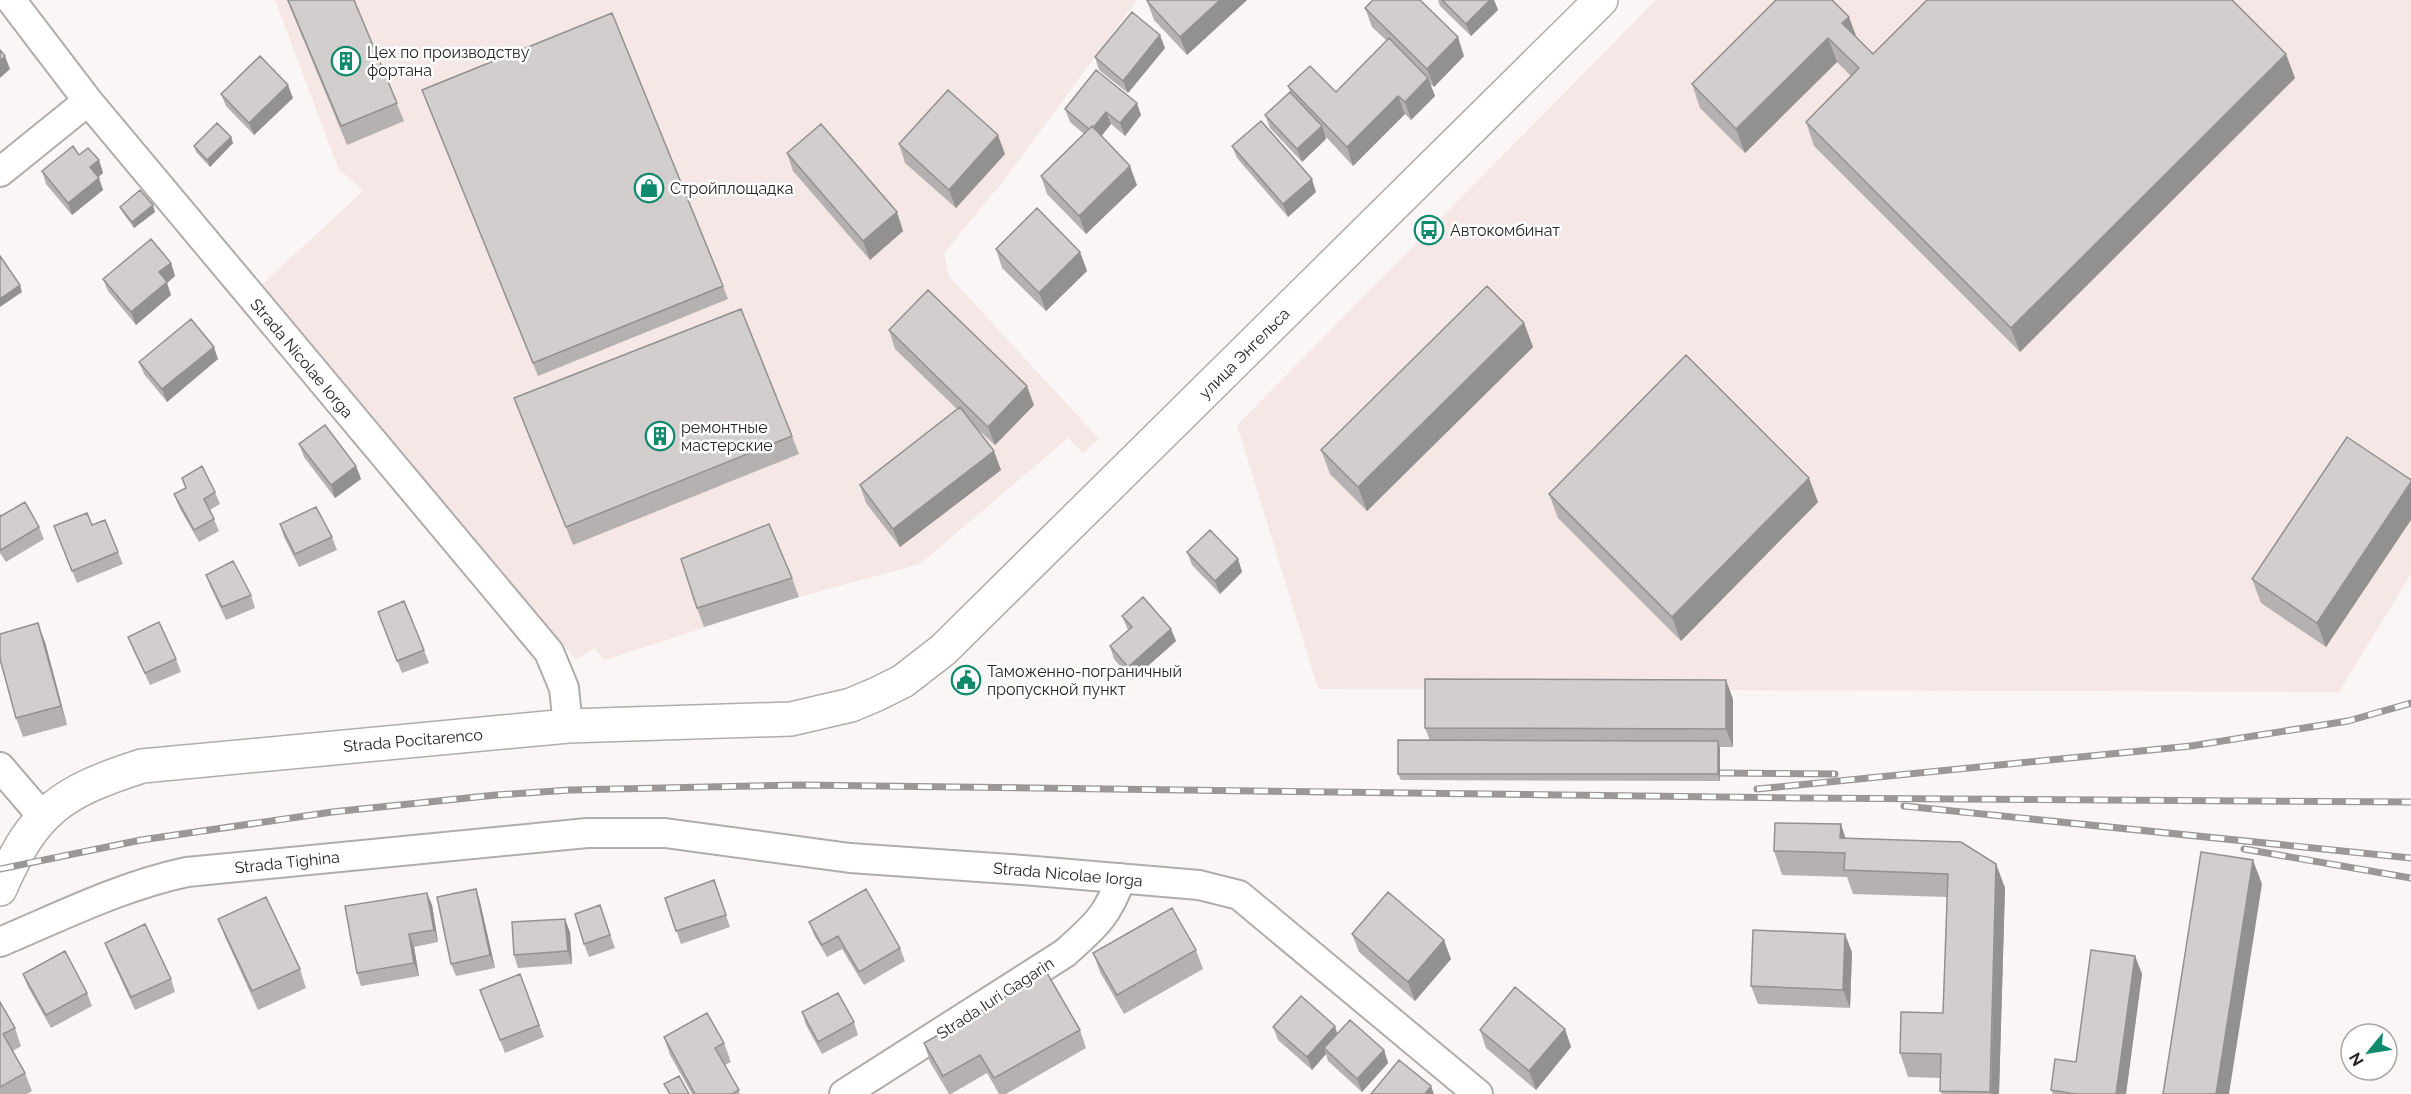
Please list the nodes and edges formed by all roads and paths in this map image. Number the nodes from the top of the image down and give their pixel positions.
1 (11, 0) edge
2 (1601, 0) edge
3 (88, 101) junction
4 (0, 172) edge
5 (878, 694) joint
6 (568, 726) junction
7 (0, 767) edge
8 (42, 816) junction
9 (586, 833) joint
10 (1121, 878) junction
11 (0, 889) edge
12 (0, 942) edge
13 (844, 1094) edge
14 (1478, 1094) edge

1 - 3 street, Strada Nicolae Iorga
2 - 5 street, улица Энгельса
3 - 4 street
3 - 6 street, Strada Nicolae Iorga
5 - 6 street, Strada Pocitarenco
6 - 8 street, Strada Pocitarenco
7 - 8 street
8 - 11 street, Strada Pocitarenco
9 - 10 street, Strada Nicolae Iorga
9 - 12 street, Strada Tighina
10 - 13 street, Strada Iuri Gagarin
10 - 14 street, Strada Nicolae Iorga

